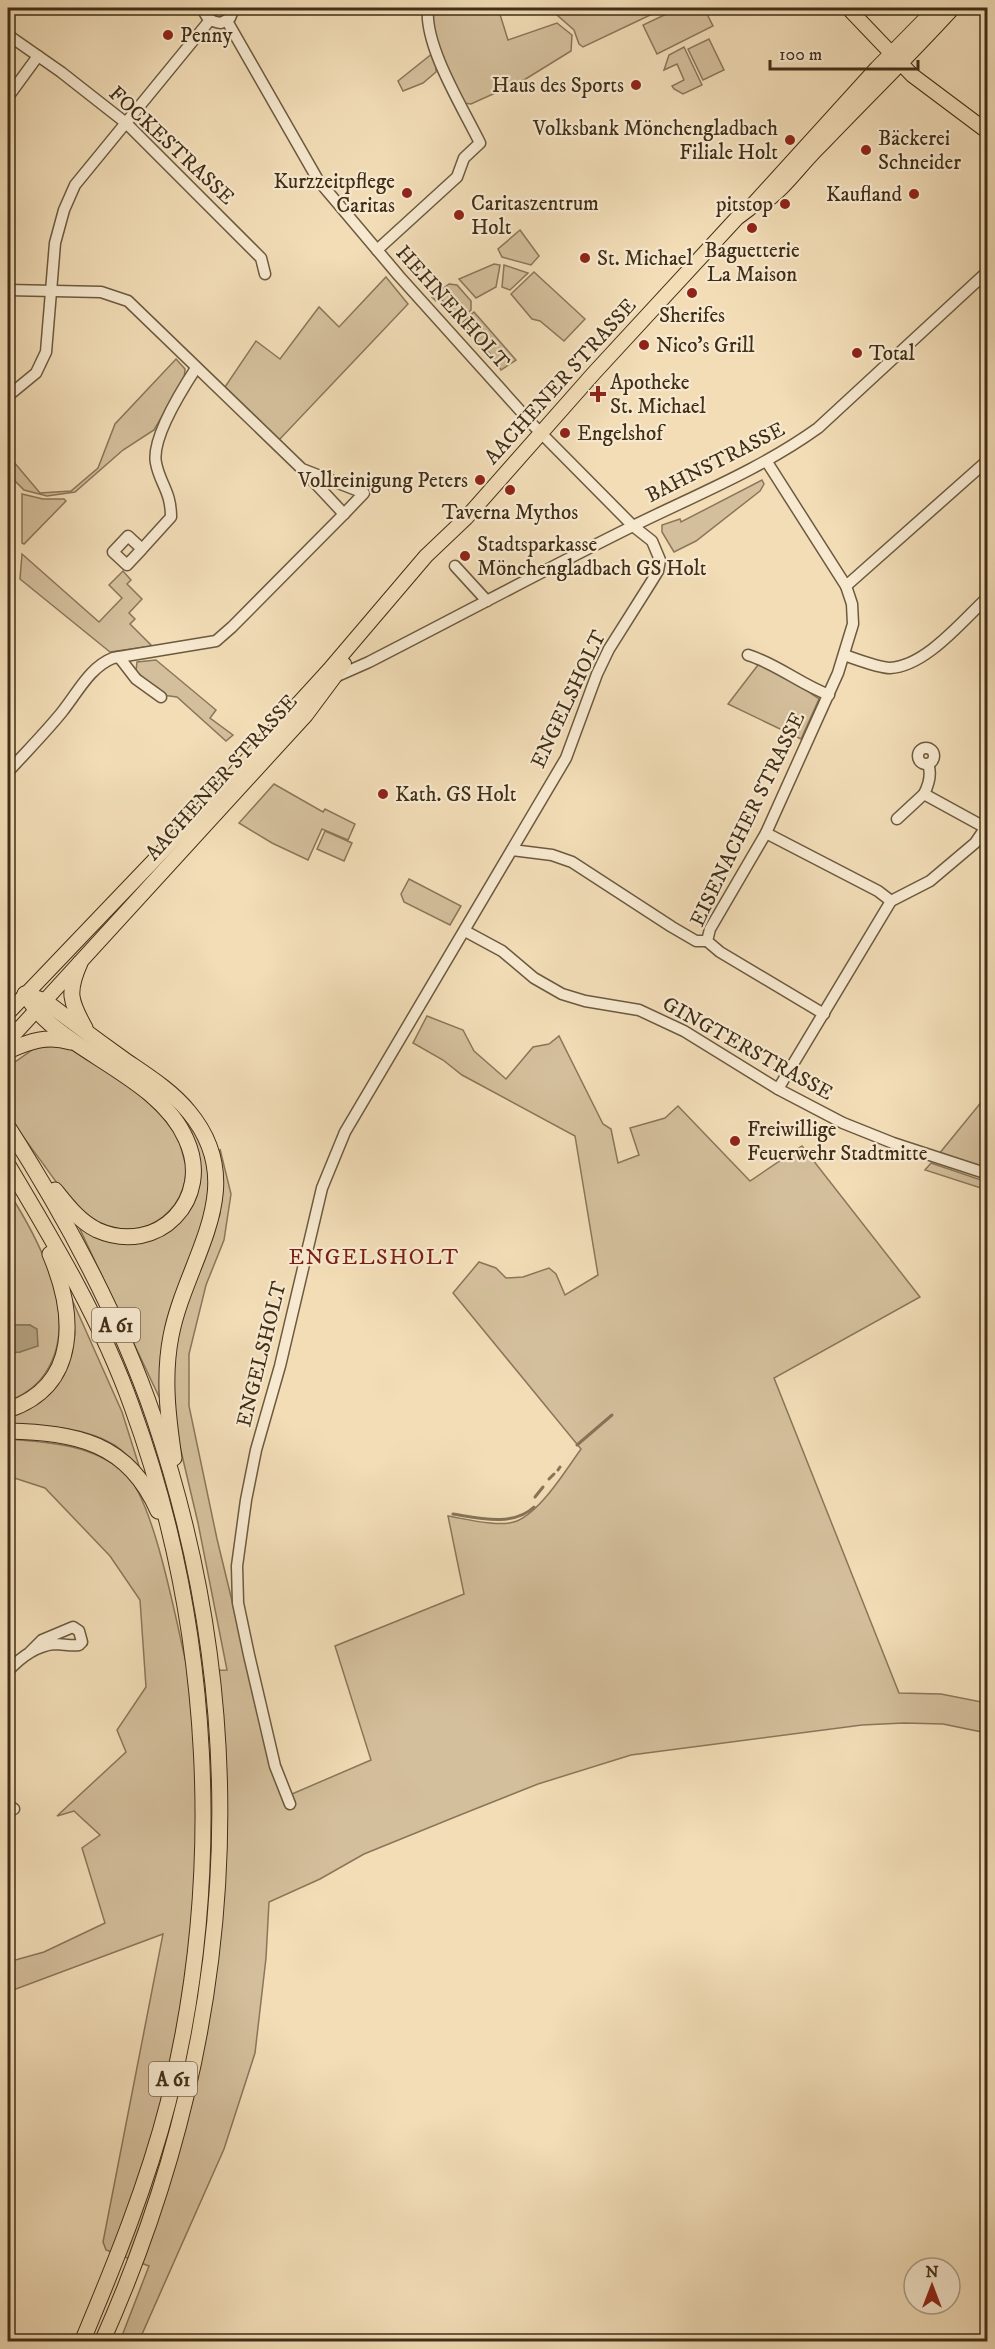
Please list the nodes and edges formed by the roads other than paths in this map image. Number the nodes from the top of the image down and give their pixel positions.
1 (204, 8) edge
2 (234, 8) edge
3 (428, 8) edge
4 (848, 8) edge
5 (936, 8) edge
6 (953, 8) edge
7 (210, 20) junction
8 (227, 21) junction
9 (8, 35) edge
10 (891, 54) junction
11 (39, 56) junction
12 (901, 64) junction
13 (8, 97) edge
14 (126, 123) junction
15 (987, 132) edge
16 (749, 209) junction
17 (376, 250) junction
18 (987, 271) edge
19 (265, 274) dead end
20 (8, 290) edge
21 (51, 291) junction
22 (196, 368) junction
23 (8, 396) edge
24 (541, 433) junction
25 (987, 460) edge
26 (767, 462) junction
27 (302, 470) junction
28 (344, 514) junction
29 (633, 526) junction
30 (454, 530) junction
31 (142, 549) dead end
32 (455, 566) dead end
33 (846, 586) junction
34 (987, 597) edge
35 (487, 602) junction
36 (747, 655) dead end
37 (844, 655) junction
38 (119, 657) junction
39 (361, 666) junction
40 (335, 677) junction
41 (306, 694) junction
42 (829, 695) junction
43 (161, 698) dead end
44 (306, 715) junction
45 (928, 764) dead end
46 (8, 772) edge
47 (924, 794) junction
48 (897, 819) dead end
49 (987, 826) edge
50 (766, 833) junction
51 (512, 850) junction
52 (891, 901) junction
53 (465, 930) junction
54 (707, 941) junction
55 (80, 963) junction
56 (25, 994) junction
57 (40, 1006) junction
58 (8, 1013) edge
59 (824, 1014) junction
60 (8, 1041) edge
61 (86, 1041) junction
62 (8, 1051) edge
63 (778, 1089) junction
64 (8, 1126) edge
65 (23, 1150) junction
66 (8, 1165) edge
67 (987, 1174) edge
68 (20, 1185) junction
69 (8, 1410) edge
70 (8, 1431) edge
71 (182, 1511) junction
72 (174, 1547) junction
73 (30, 1652) dead end
74 (8, 1671) edge
75 (290, 1804) dead end
76 (82, 2342) edge
77 (102, 2342) edge

1 - 7 street
2 - 8 street
3 - 17 street
4 - 10 main road
5 - 10 main road, AACHENER STRASSE
6 - 12 main road, AACHENER STRASSE
7 - 8 street
7 - 14 street
8 - 17 street, HEHNERHOLT
9 - 11 street, FOCKESTRASSE
10 - 12 main road
10 - 16 main road, AACHENER STRASSE
11 - 13 street
11 - 14 street, FOCKESTRASSE
12 - 15 main road
12 - 16 main road, AACHENER STRASSE
14 - 19 street, FOCKESTRASSE
14 - 21 street
16 - 24 main road, AACHENER STRASSE
17 - 24 street, HEHNERHOLT
18 - 26 street, BAHNSTRASSE
20 - 21 street
21 - 22 street
21 - 23 street
22 - 27 street
22 - 31 street
24 - 29 street, ENGELSHOLT
24 - 30 main road, AACHENER STRASSE
25 - 33 street
26 - 29 street, BAHNSTRASSE
26 - 33 street, EISENACHER STRASSE
27 - 28 street
27 - 28 street
28 - 38 street
29 - 35 street, BAHNSTRASSE
29 - 51 street, ENGELSHOLT
30 - 40 main road, AACHENER STRASSE
30 - 41 main road, AACHENER STRASSE
32 - 35 street
33 - 37 street, EISENACHER STRASSE
34 - 37 street
35 - 39 street, BAHNSTRASSE
36 - 42 street
37 - 42 street, EISENACHER STRASSE
38 - 43 street
38 - 46 street
39 - 40 street, BAHNSTRASSE
39 - 44 street, BAHNSTRASSE
40 - 41 street, BAHNSTRASSE
40 - 44 main road, AACHENER STRASSE
41 - 56 main road, AACHENER STRASSE
42 - 50 street, EISENACHER STRASSE
44 - 55 main road, AACHENER STRASSE
45 - 47 street
47 - 48 street
47 - 49 street
49 - 52 street
50 - 52 street
50 - 54 street, EISENACHER STRASSE
51 - 53 street, ENGELSHOLT
51 - 54 street
52 - 59 street
53 - 63 street, GINGTERSTRASSE
53 - 75 street, ENGELSHOLT
54 - 59 street, EISENACHER STRASSE
55 - 57 main road, AACHENER STRASSE
55 - 61 highway
56 - 57 highway
56 - 58 main road, AACHENER STRASSE
57 - 60 main road, AACHENER STRASSE
57 - 61 highway
59 - 63 street
61 - 62 highway
61 - 65 highway
61 - 71 highway
63 - 67 street, GINGTERSTRASSE
64 - 65 highway, A 61
65 - 71 highway, A 61
66 - 68 highway, A 61
68 - 69 highway
68 - 72 highway, A 61
70 - 72 highway
71 - 77 highway, A 61
72 - 76 highway, A 61
73 - 74 street

